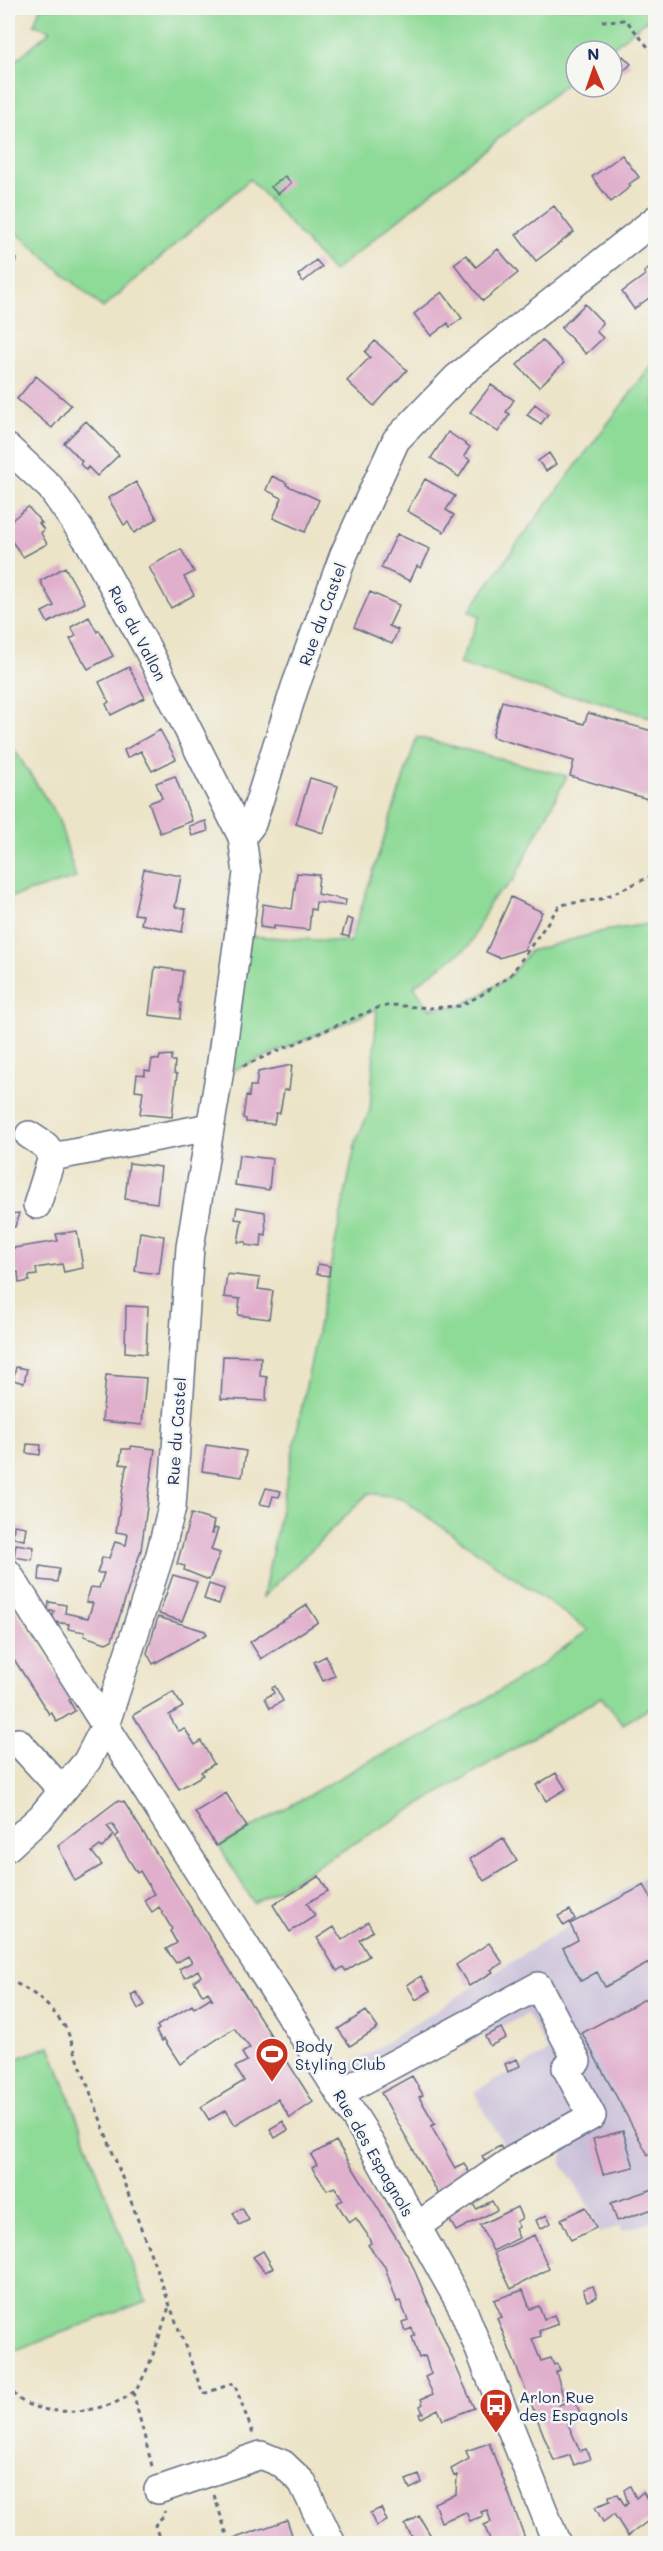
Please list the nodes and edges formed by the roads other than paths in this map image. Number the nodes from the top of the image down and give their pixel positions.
1 (656, 219) edge
2 (8, 448) edge
3 (242, 837) junction
4 (210, 1126) junction
5 (29, 1135) dead end
6 (52, 1157) junction
7 (37, 1205) dead end
8 (8, 1573) edge
9 (105, 1726) junction
10 (18, 1742) dead end
11 (62, 1790) junction
12 (8, 1847) edge
13 (340, 2093) junction
14 (417, 2226) junction
15 (158, 2490) dead end
16 (332, 2544) edge
17 (557, 2544) edge

1 - 3 street, Rue du Castel
2 - 3 street, Rue du Vallon
3 - 4 street, Rue du Castel
4 - 6 street
4 - 9 street, Rue du Castel
5 - 6 street
6 - 7 street
8 - 9 street, Rue des Espagnols
9 - 11 street, Rue du Castel
9 - 13 street, Rue des Espagnols
10 - 11 street
11 - 12 street, Rue du Castel
13 - 14 street, Rue des Espagnols
13 - 14 street
14 - 17 street, Rue des Espagnols
15 - 16 street

